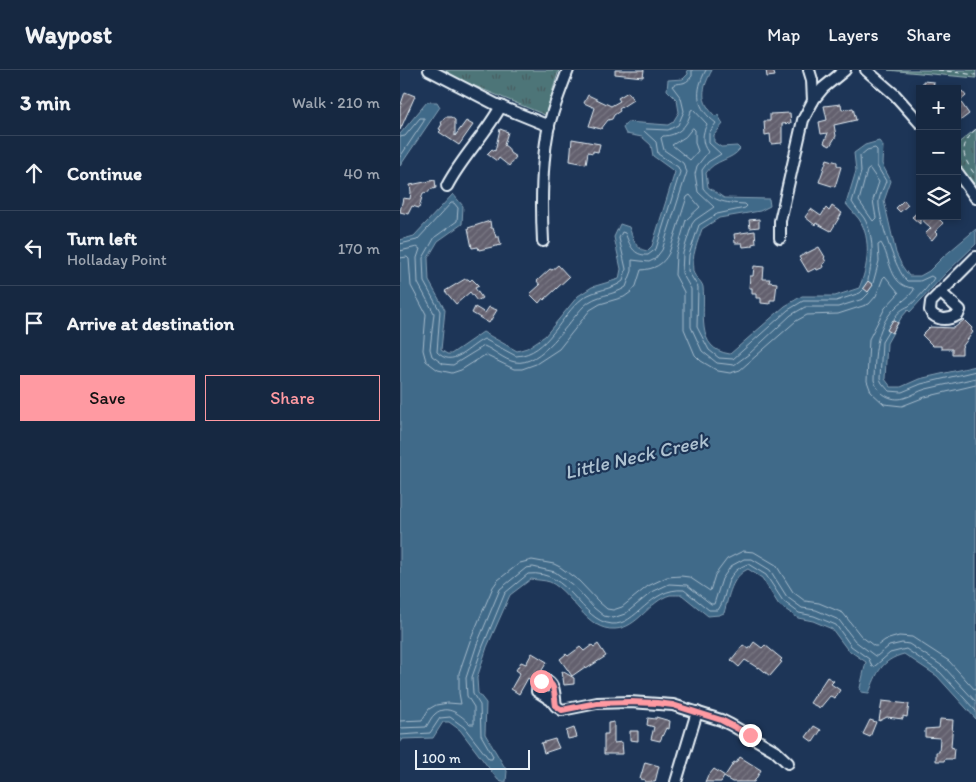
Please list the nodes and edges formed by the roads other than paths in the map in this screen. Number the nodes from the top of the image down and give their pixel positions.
1 (429, 70) edge
2 (568, 70) edge
3 (809, 70) edge
4 (845, 70) edge
5 (866, 70) edge
6 (813, 101) junction
7 (501, 106) junction
8 (916, 119) edge
9 (549, 126) junction
10 (959, 175) edge
11 (447, 186) dead end
12 (976, 198) edge
13 (780, 238) dead end
14 (543, 241) dead end
15 (976, 257) edge
16 (940, 292) dead end
17 (556, 706) dead end
18 (696, 712) junction
19 (788, 762) dead end
20 (676, 782) edge

1 - 7 street
2 - 9 street
3 - 6 street
4 - 6 street
5 - 8 street
6 - 13 street
7 - 9 street
7 - 11 street
9 - 14 street
10 - 12 street
15 - 16 street
17 - 18 street
18 - 19 street
18 - 20 street

